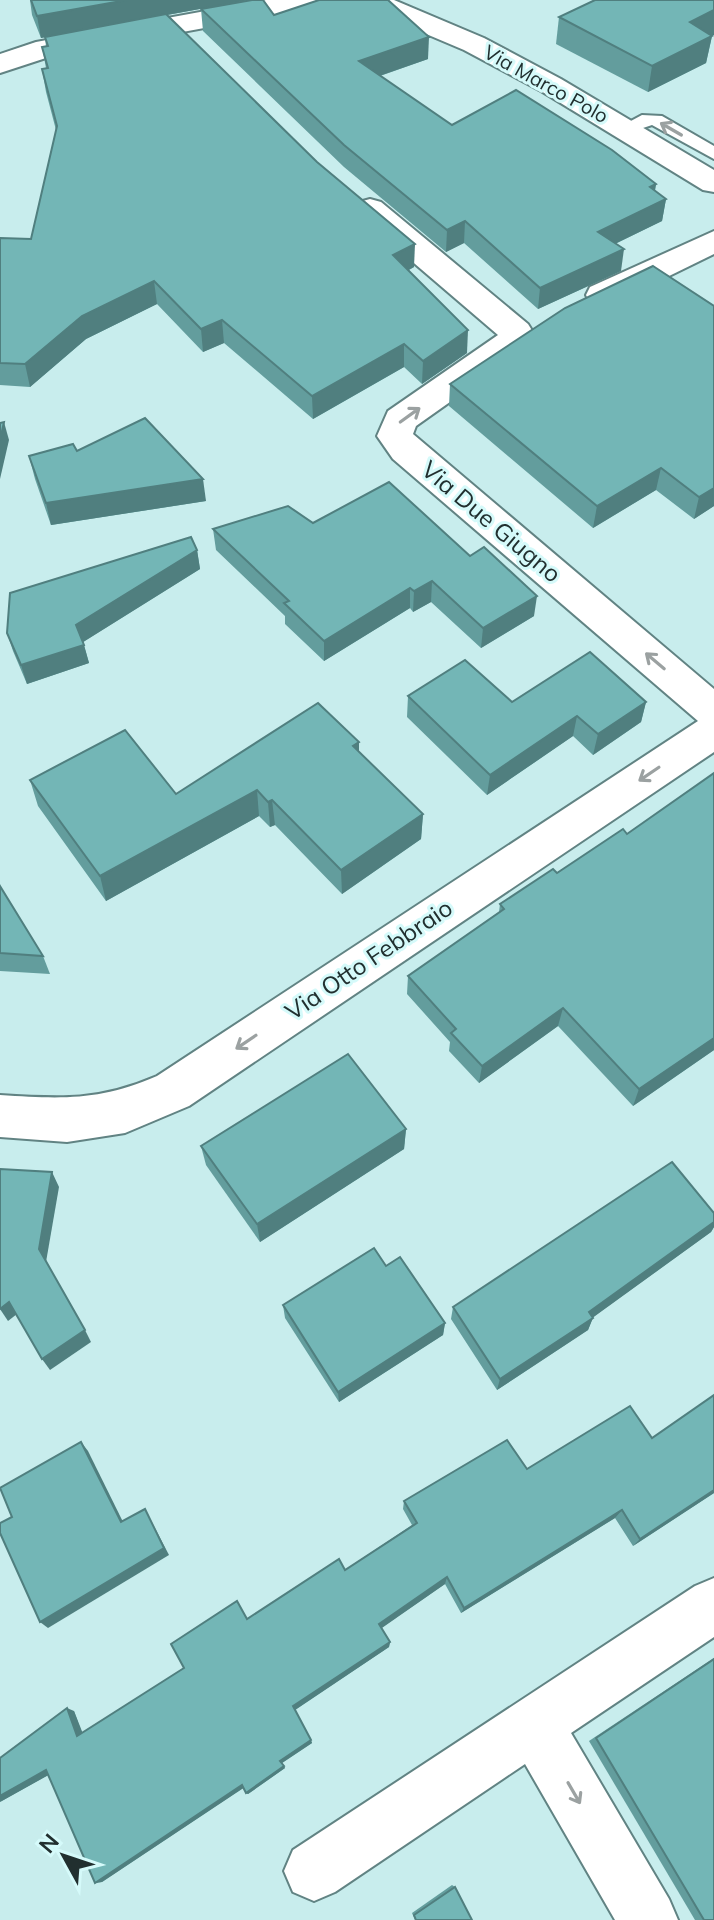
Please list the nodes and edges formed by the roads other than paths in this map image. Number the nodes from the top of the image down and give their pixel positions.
1 (313, 0) edge
2 (370, 0) edge
3 (176, 25) junction
4 (205, 55) edge
5 (0, 64) edge
6 (625, 129) junction
7 (714, 154) edge
8 (714, 183) edge
9 (343, 186) edge
10 (714, 241) edge
11 (546, 321) junction
12 (704, 689) edge
13 (714, 731) edge
14 (0, 1116) edge
15 (714, 1605) edge
16 (535, 1726) junction
17 (314, 1871) dead end
18 (648, 1920) edge

1 - 3 street
2 - 6 street, Via Marco Polo
3 - 4 street
3 - 5 street
7 -> 6 lane
6 - 8 street, Via Marco Polo
9 - 11 street
10 - 11 street, Via Due Giugno
12 -> 11 street, Via Due Giugno
13 -> 14 street, Via Otto Febbraio
15 - 16 street
16 - 17 street
16 -> 18 street

